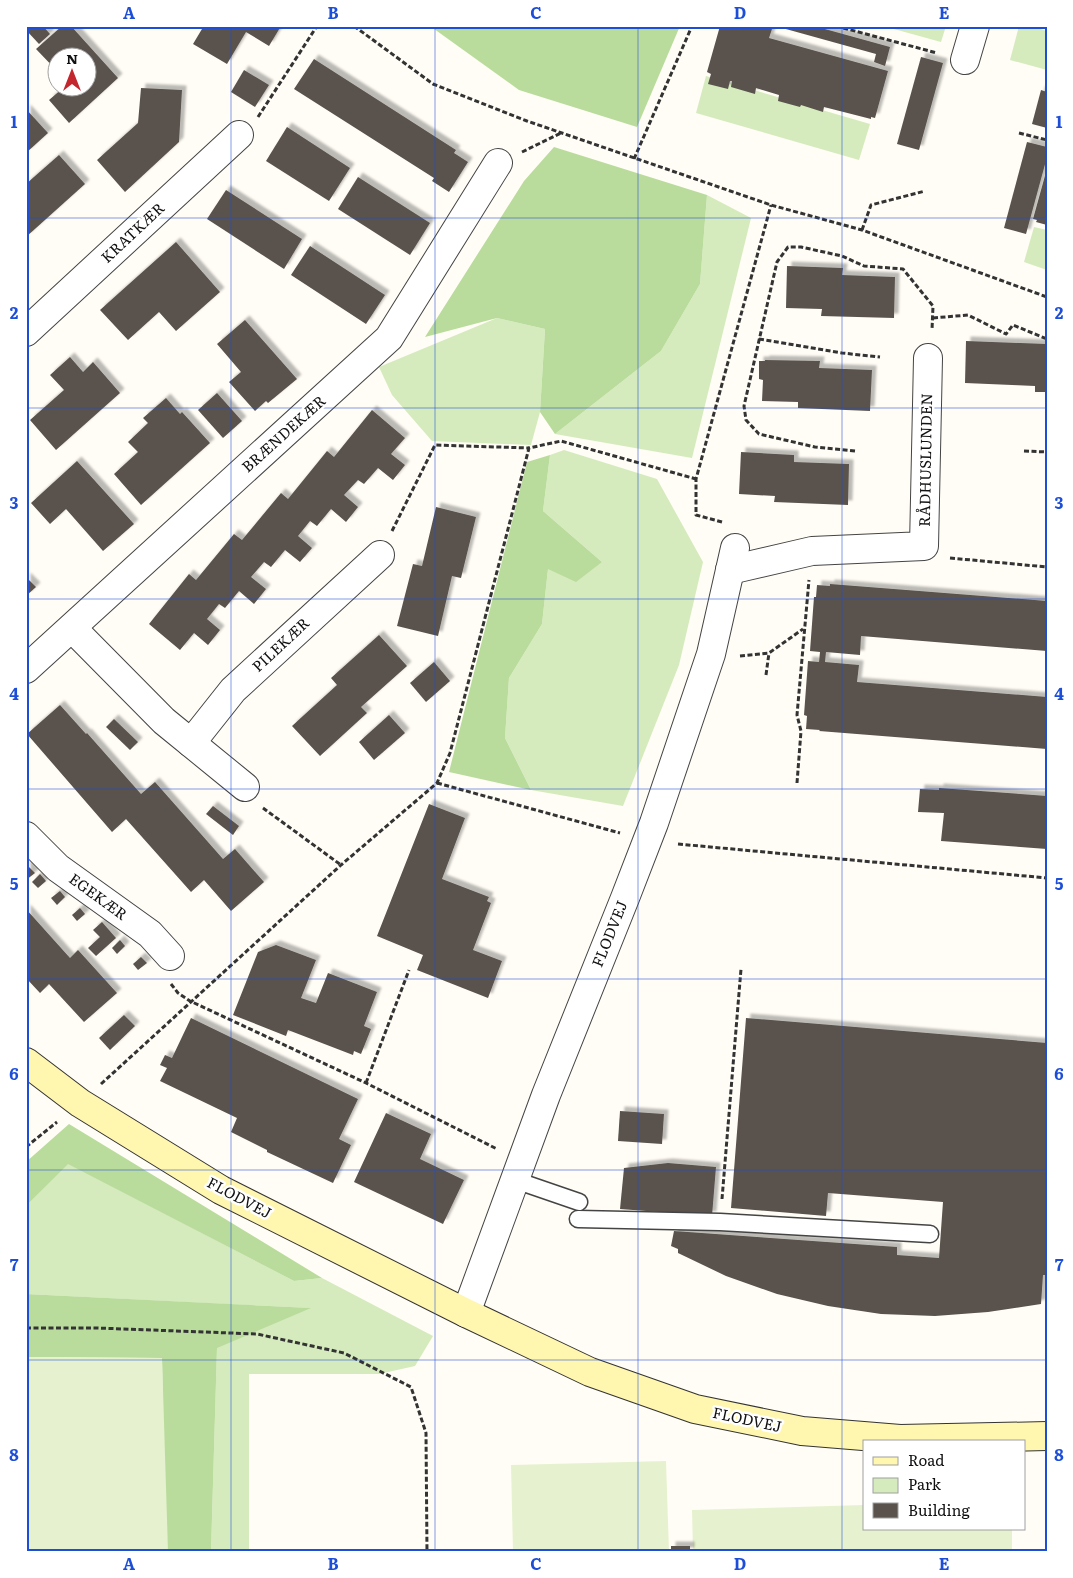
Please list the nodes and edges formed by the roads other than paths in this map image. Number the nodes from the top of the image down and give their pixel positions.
1 (974, 26) edge
2 (965, 60) road end
3 (239, 134) road end
4 (498, 163) road end
5 (26, 332) edge
6 (928, 358) road end
7 (380, 555) road end
8 (732, 559) joint
9 (72, 628) junction
10 (26, 670) edge
11 (192, 743) junction
12 (245, 787) road end
13 (26, 836) edge
14 (170, 956) dead end
15 (26, 1062) edge
16 (518, 1170) junction
17 (930, 1234) dead end
18 (466, 1313) junction
19 (1047, 1436) edge

1 - 2 street
3 - 5 street, KRATKÆR
4 - 9 street, BRÆNDEKÆR
6 - 8 street, RÅDHUSLUNDEN
7 - 11 street, PILEKÆR
8 - 16 street, FLODVEJ
9 - 10 street, BRÆNDEKÆR
9 - 11 street
11 - 12 street
13 - 14 street, EGEKÆR
15 - 18 street, FLODVEJ
16 - 17 lane
16 - 18 street, FLODVEJ
18 - 19 street, FLODVEJ

